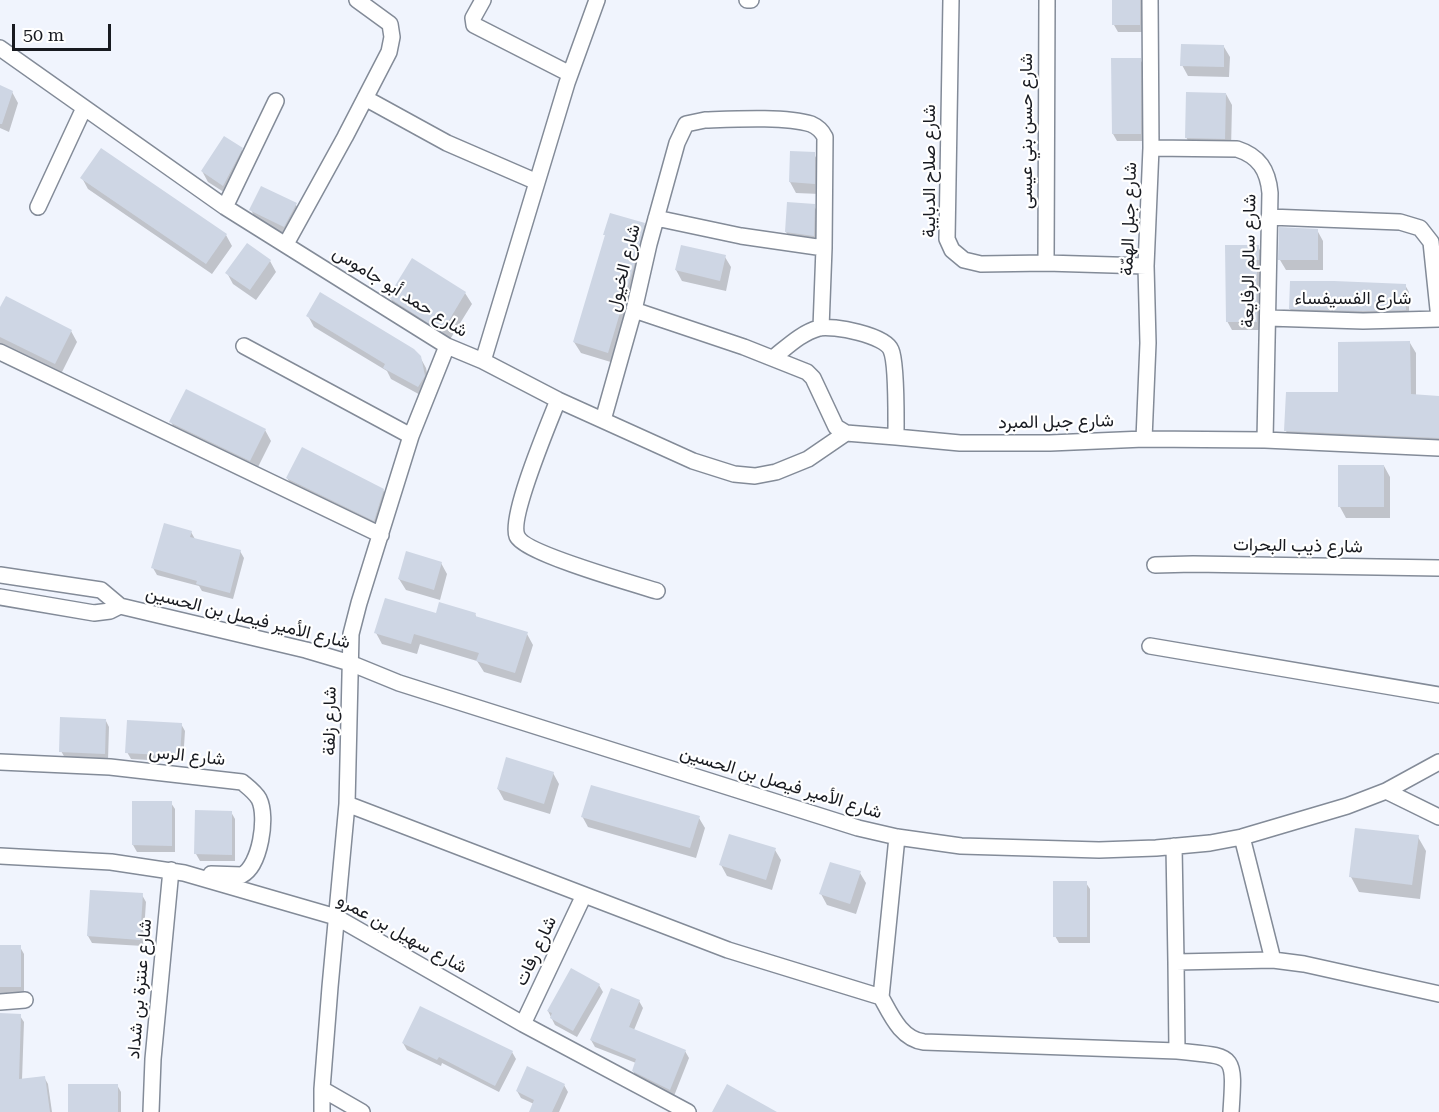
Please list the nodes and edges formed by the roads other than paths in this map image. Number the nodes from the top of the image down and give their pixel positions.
1 (357, 0) edge
2 (483, 0) edge
3 (597, 0) edge
4 (951, 0) edge
5 (1047, 0) edge
6 (1150, 0) edge
7 (0, 48) edge
8 (570, 74) junction
9 (365, 98) junction
10 (276, 101) dead end
11 (84, 108) junction
12 (1151, 148) junction
13 (537, 182) junction
14 (38, 207) dead end
15 (225, 207) junction
16 (1269, 217) junction
17 (656, 218) junction
18 (286, 244) junction
19 (824, 248) junction
20 (1046, 263) junction
21 (1146, 266) junction
22 (634, 310) junction
23 (1268, 318) junction
24 (1439, 319) edge
25 (821, 328) junction
26 (447, 345) junction
27 (244, 346) dead end
28 (0, 352) edge
29 (773, 358) junction
30 (483, 361) junction
31 (558, 400) junction
32 (603, 420) junction
33 (846, 433) junction
34 (411, 436) junction
35 (896, 437) junction
36 (1144, 439) junction
37 (1265, 440) junction
38 (1439, 448) edge
39 (381, 535) junction
40 (1155, 565) dead end
41 (1439, 568) edge
42 (0, 575) edge
43 (657, 591) dead end
44 (0, 597) edge
45 (120, 606) junction
46 (1150, 646) dead end
47 (350, 663) junction
48 (1439, 695) edge
49 (0, 762) edge
50 (1439, 762) edge
51 (1386, 791) junction
52 (347, 804) junction
53 (1439, 817) edge
54 (897, 837) junction
55 (1242, 837) junction
56 (1174, 846) junction
57 (0, 856) edge
58 (178, 872) junction
59 (584, 895) junction
60 (336, 917) junction
61 (1273, 960) junction
62 (1176, 962) junction
63 (1439, 994) edge
64 (881, 997) junction
65 (25, 1000) dead end
66 (0, 1002) edge
67 (523, 1024) junction
68 (1177, 1051) junction
69 (322, 1089) junction
70 (151, 1112) edge
71 (322, 1112) edge
72 (362, 1112) edge
73 (688, 1112) edge
74 (1231, 1112) edge

1 - 9 street
2 - 8 street
3 - 8 street
4 - 20 street, شارع صلاح الدبايبة
5 - 20 street, شارع حسن بني عيسى
6 - 12 street, شارع جبل الهمّة
7 - 11 street, شارع حمد أبو جاموس
8 - 13 street
9 - 13 street
9 - 18 street
10 - 15 street
11 - 14 street
11 - 15 street, شارع حمد أبو جاموس
12 - 16 street, شارع سالم الرفايعة
12 - 21 street, شارع جبل الهمّة
13 - 30 street
15 - 18 street, شارع حمد أبو جاموس
16 - 23 street, شارع سالم الرفايعة
16 - 24 street
17 - 19 street
17 - 19 street, شارع الخيول
17 - 22 street, شارع الخيول
18 - 26 street, شارع حمد أبو جاموس
19 - 25 street
20 - 21 street, شارع صلاح الدبايبة
21 - 36 street, شارع جبل الهمّة
22 - 29 street
22 - 32 street, شارع الخيول
23 - 24 street, شارع الفسيفساء
23 - 37 street, شارع سالم الرفايعة
25 - 29 street
25 - 35 street
26 - 30 street, شارع حمد أبو جاموس
26 - 34 street, شارع زلفة
27 - 34 street
28 - 39 street
29 - 33 street
30 - 31 street, شارع حمد أبو جاموس
31 - 32 street, شارع حمد أبو جاموس
31 - 43 street
32 - 33 street, شارع حمد أبو جاموس
33 - 35 street, شارع جبل المبرد
34 - 39 street, شارع زلفة
35 - 36 street, شارع جبل المبرد
36 - 37 street, شارع جبل المبرد
37 - 38 street, شارع جبل المبرد
39 - 47 street, شارع زلفة
40 - 41 street, شارع ذيب البحرات
42 - 45 street, شارع الأمير فيصل بن الحسين
44 - 45 street, شارع الأمير فيصل بن الحسين
45 - 47 street, شارع الأمير فيصل بن الحسين
46 - 48 street
47 - 52 street, شارع زلفة
47 - 54 street, شارع الأمير فيصل بن الحسين
49 - 58 street, شارع الرس
50 - 51 street, شارع الأمير فيصل بن الحسين
51 - 53 street
51 - 55 street, شارع الأمير فيصل بن الحسين
52 - 59 street
52 - 60 street, شارع زلفة
54 - 56 street, شارع الأمير فيصل بن الحسين
54 - 64 street
55 - 56 street, شارع الأمير فيصل بن الحسين
55 - 61 street
56 - 62 street
57 - 58 street, شارع سهيل بن عمرو
58 - 60 street, شارع سهيل بن عمرو
58 - 70 street, شارع عنترة بن شداد
59 - 64 street
59 - 67 street, شارع رفات
60 - 67 street, شارع سهيل بن عمرو
60 - 69 street, شارع زلفة
61 - 62 street
61 - 63 street
62 - 68 street
64 - 68 street
65 - 66 street
67 - 73 street, شارع سهيل بن عمرو
68 - 74 street
69 - 71 street, شارع زلفة
69 - 72 street

